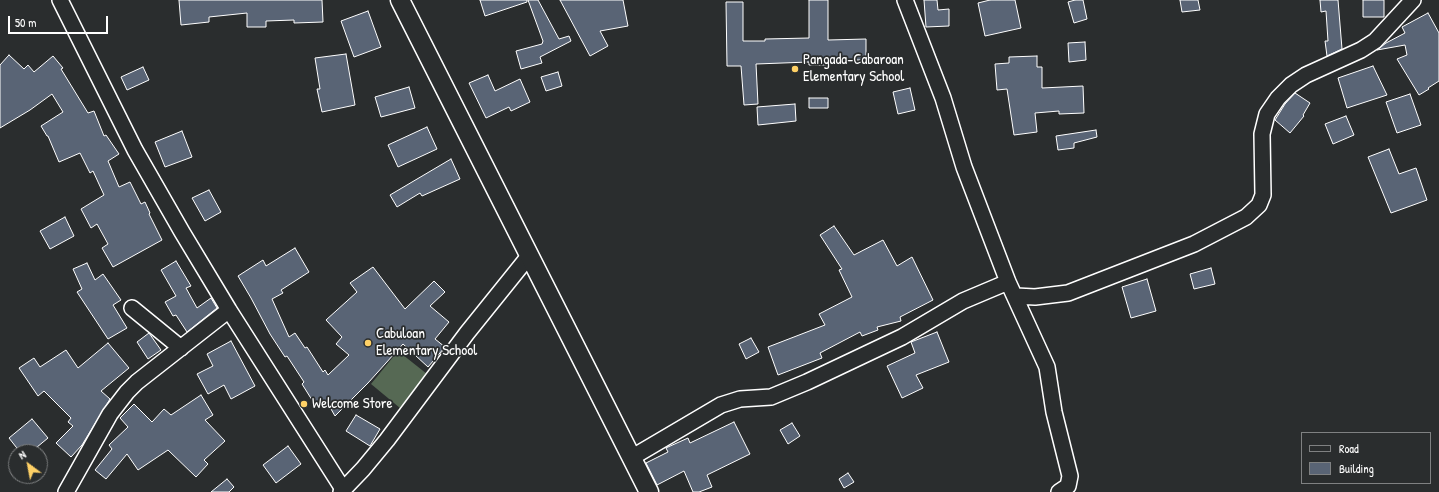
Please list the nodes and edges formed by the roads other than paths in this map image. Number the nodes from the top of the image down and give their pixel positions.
1 (60, 0) edge
2 (400, 0) edge
3 (905, 0) edge
4 (1413, 0) edge
5 (530, 256) junction
6 (1008, 282) junction
7 (1016, 296) junction
8 (132, 308) dead end
9 (229, 310) junction
10 (181, 348) junction
11 (631, 458) junction
12 (342, 490) edge
13 (66, 492) edge
14 (649, 492) edge
15 (1059, 492) edge

1 - 9 street
2 - 5 street
3 - 6 street
4 - 7 street
5 - 11 street
5 - 12 street
6 - 7 street
6 - 11 street
7 - 15 street
8 - 10 street
9 - 10 street
9 - 12 street
10 - 13 street
11 - 14 street

